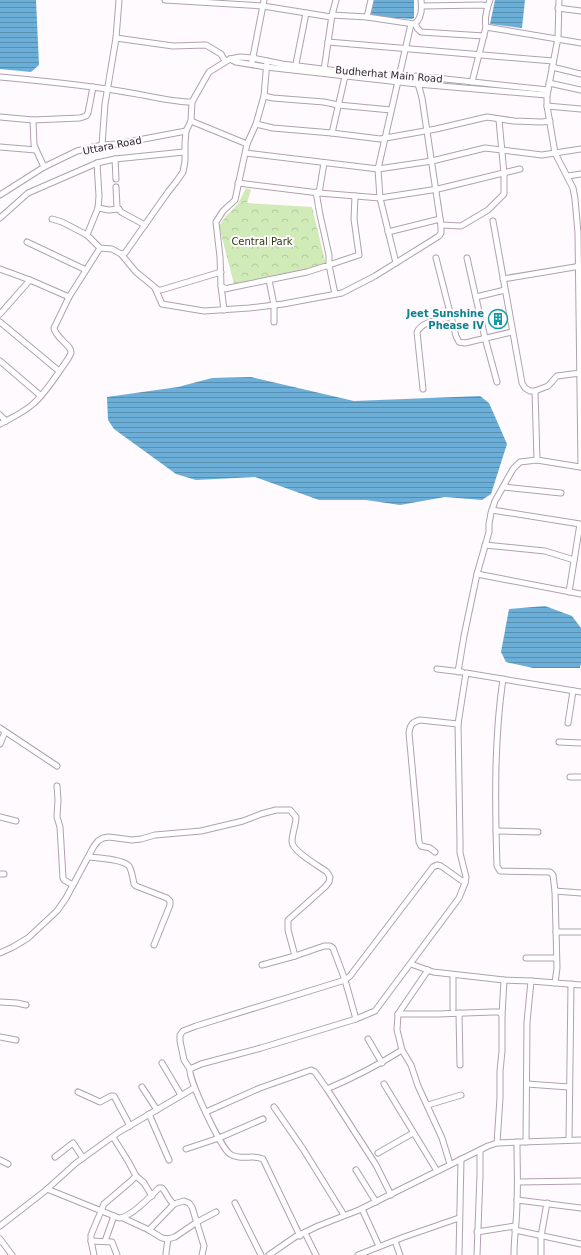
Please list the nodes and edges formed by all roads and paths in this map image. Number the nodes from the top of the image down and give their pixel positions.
1 (119, 0) edge
2 (165, 0) edge
3 (264, 0) edge
4 (336, 0) edge
5 (371, 0) edge
6 (421, 0) edge
7 (490, 0) edge
8 (559, 0) edge
9 (194, 1) edge
10 (263, 6) junction
11 (422, 6) junction
12 (487, 6) junction
13 (558, 8) junction
14 (581, 11) edge
15 (306, 13) junction
16 (332, 16) junction
17 (367, 16) junction
18 (413, 24) junction
19 (486, 27) junction
20 (484, 36) junction
21 (116, 38) junction
22 (558, 38) junction
23 (328, 42) junction
24 (581, 43) edge
25 (405, 49) junction
26 (478, 54) junction
27 (252, 58) junction
28 (228, 60) junction
29 (553, 61) junction
30 (267, 64) junction
31 (251, 65) junction
32 (552, 67) junction
33 (296, 68) junction
34 (324, 71) junction
35 (346, 74) junction
36 (581, 74) edge
37 (0, 76) edge
38 (416, 76) junction
39 (399, 78) junction
40 (472, 82) junction
41 (549, 83) junction
42 (418, 84) junction
43 (93, 87) junction
44 (108, 89) junction
45 (581, 90) edge
46 (547, 92) junction
47 (264, 96) junction
48 (192, 102) junction
49 (338, 105) junction
50 (547, 106) junction
51 (581, 109) edge
52 (391, 110) junction
53 (0, 117) edge
54 (33, 120) junction
55 (499, 120) junction
56 (191, 121) junction
57 (550, 121) junction
58 (256, 124) junction
59 (426, 131) junction
60 (186, 133) junction
61 (332, 133) junction
62 (385, 138) junction
63 (247, 144) junction
64 (102, 145) junction
65 (0, 147) edge
66 (581, 149) edge
67 (36, 150) junction
68 (501, 150) junction
69 (184, 152) junction
70 (246, 153) junction
71 (555, 153) junction
72 (115, 159) junction
73 (432, 161) junction
74 (97, 163) junction
75 (324, 163) junction
76 (44, 167) junction
77 (378, 169) junction
78 (520, 170) dead end
79 (504, 174) junction
80 (581, 174) edge
81 (568, 176) junction
82 (116, 179) dead end
83 (238, 183) junction
84 (116, 186) dead end
85 (435, 189) junction
86 (318, 192) junction
87 (0, 195) edge
88 (355, 196) junction
89 (380, 198) junction
90 (98, 208) junction
91 (119, 209) junction
92 (0, 218) edge
93 (52, 219) dead end
94 (440, 219) junction
95 (493, 222) dead end
96 (145, 225) junction
97 (441, 225) junction
98 (388, 232) junction
99 (87, 235) junction
100 (579, 235) edge
101 (28, 242) dead end
102 (100, 248) junction
103 (121, 254) junction
104 (436, 258) dead end
105 (467, 258) dead end
106 (396, 263) junction
107 (329, 265) junction
108 (579, 266) edge
109 (0, 269) edge
110 (86, 270) junction
111 (221, 272) junction
112 (503, 279) junction
113 (30, 280) junction
114 (269, 280) junction
115 (221, 286) junction
116 (155, 288) junction
117 (505, 290) junction
118 (580, 292) edge
119 (335, 294) junction
120 (69, 297) junction
121 (476, 297) junction
122 (274, 308) junction
123 (224, 310) junction
124 (0, 314) edge
125 (451, 317) junction
126 (274, 320) dead end
127 (0, 322) edge
128 (580, 324) edge
129 (512, 332) junction
130 (485, 338) junction
131 (580, 358) edge
132 (0, 361) edge
133 (59, 371) junction
134 (580, 373) junction
135 (497, 382) dead end
136 (423, 389) dead end
137 (535, 391) junction
138 (41, 396) junction
139 (0, 415) edge
140 (6, 421) junction
141 (0, 424) edge
142 (537, 460) junction
143 (581, 467) edge
144 (504, 487) junction
145 (561, 493) dead end
146 (492, 510) junction
147 (485, 545) junction
148 (574, 560) junction
149 (477, 574) junction
150 (569, 592) junction
151 (581, 594) edge
152 (437, 669) dead end
153 (458, 672) junction
154 (466, 673) junction
155 (503, 679) junction
156 (573, 691) junction
157 (581, 692) edge
158 (568, 723) dead end
159 (458, 724) junction
160 (0, 728) edge
161 (5, 732) junction
162 (559, 742) dead end
163 (581, 743) edge
164 (0, 744) edge
165 (57, 766) dead end
166 (570, 777) dead end
167 (581, 777) edge
168 (57, 786) dead end
169 (0, 817) edge
170 (16, 821) dead end
171 (496, 831) junction
172 (538, 832) dead end
173 (436, 852) dead end
174 (89, 857) junction
175 (465, 883) junction
176 (73, 885) junction
177 (555, 891) junction
178 (581, 894) edge
179 (556, 932) junction
180 (581, 932) edge
181 (154, 945) dead end
182 (0, 953) edge
183 (295, 956) junction
184 (526, 958) dead end
185 (556, 958) junction
186 (411, 964) junction
187 (262, 965) dead end
188 (428, 970) junction
189 (454, 975) junction
190 (345, 980) junction
191 (504, 980) junction
192 (531, 981) junction
193 (555, 983) junction
194 (570, 984) junction
195 (581, 986) edge
196 (0, 1002) edge
197 (26, 1005) dead end
198 (453, 1009) dead end
199 (459, 1013) junction
200 (398, 1014) junction
201 (502, 1015) junction
202 (356, 1019) junction
203 (0, 1037) edge
204 (368, 1038) dead end
205 (16, 1040) dead end
206 (402, 1050) junction
207 (162, 1063) dead end
208 (382, 1063) junction
209 (460, 1065) dead end
210 (190, 1069) junction
211 (384, 1084) dead end
212 (527, 1084) junction
213 (142, 1087) dead end
214 (569, 1087) junction
215 (194, 1088) junction
216 (327, 1089) junction
217 (78, 1092) dead end
218 (461, 1095) dead end
219 (181, 1096) junction
220 (428, 1106) junction
221 (274, 1108) dead end
222 (157, 1110) junction
223 (206, 1112) junction
224 (149, 1114) junction
225 (263, 1119) dead end
226 (130, 1126) junction
227 (413, 1133) junction
228 (113, 1137) junction
229 (219, 1138) junction
230 (569, 1140) junction
231 (581, 1140) edge
232 (517, 1142) junction
233 (526, 1142) junction
234 (497, 1143) junction
235 (186, 1149) dead end
236 (480, 1150) junction
237 (378, 1152) dead end
238 (55, 1157) dead end
239 (83, 1158) junction
240 (461, 1159) junction
241 (0, 1160) edge
242 (169, 1160) dead end
243 (8, 1164) dead end
244 (450, 1164) junction
245 (356, 1170) dead end
246 (437, 1171) junction
247 (136, 1176) junction
248 (581, 1181) edge
249 (518, 1182) junction
250 (47, 1189) junction
251 (391, 1195) junction
252 (152, 1196) junction
253 (517, 1200) junction
254 (376, 1202) junction
255 (235, 1203) dead end
256 (547, 1203) junction
257 (174, 1204) junction
258 (581, 1208) edge
259 (362, 1209) junction
260 (101, 1211) junction
261 (216, 1212) dead end
262 (344, 1215) junction
263 (114, 1216) junction
264 (123, 1218) junction
265 (459, 1218) junction
266 (197, 1222) junction
267 (0, 1226) edge
268 (515, 1228) junction
269 (149, 1230) junction
270 (477, 1232) junction
271 (303, 1234) junction
272 (541, 1236) junction
273 (0, 1239) edge
274 (168, 1239) junction
275 (91, 1241) junction
276 (105, 1241) junction
277 (395, 1241) junction
278 (581, 1244) edge
279 (380, 1246) junction
280 (12, 1255) edge
281 (94, 1255) edge
282 (117, 1255) edge
283 (166, 1255) edge
284 (202, 1255) edge
285 (261, 1255) edge
286 (269, 1255) edge
287 (316, 1255) edge
288 (358, 1255) edge
289 (400, 1255) edge
290 (459, 1255) edge
291 (477, 1255) edge
292 (514, 1255) edge
293 (541, 1255) edge

1 - 21 street
2 - 9 street
3 - 10 street
4 - 16 street
5 - 17 street
6 - 11 street
7 - 12 street
8 - 13 street
9 - 10 street
10 - 15 street
10 - 27 street
11 - 12 street
11 - 18 street
12 - 19 street
13 - 14 street
13 - 22 street
15 - 16 street
15 - 33 street
16 - 17 street
16 - 23 street
17 - 18 street
18 - 20 street
18 - 25 street
19 - 20 street
19 - 22 street
20 - 26 street
21 - 28 street
21 - 44 street
22 - 24 street
22 - 29 street
23 - 25 street
23 - 34 street
25 - 26 street
25 - 39 street
26 - 29 street
26 - 40 street
27 - 28 street, Budherhat Main Road
27 - 30 street, Budherhat Main Road
27 - 31 street
28 - 31 street, Budherhat Main Road
28 - 48 street
29 - 32 street
30 - 31 street, Budherhat Main Road
30 - 33 street, Budherhat Main Road
30 - 47 street
32 - 36 street
32 - 41 street
33 - 34 street, Budherhat Main Road
34 - 35 street, Budherhat Main Road
35 - 39 street, Budherhat Main Road
35 - 49 street
37 - 43 street
38 - 39 street, Budherhat Main Road
38 - 40 street, Budherhat Main Road
38 - 42 street
39 - 42 street, Budherhat Main Road
39 - 52 street
40 - 46 street, Budherhat Main Road
41 - 45 street
41 - 46 street
42 - 46 street, Budherhat Main Road
42 - 59 street
43 - 44 street
43 - 54 street
44 - 48 street
44 - 64 street
46 - 50 street
47 - 49 street
47 - 58 street
48 - 56 street
49 - 52 street
49 - 61 street
50 - 51 street
50 - 57 street
52 - 62 street
53 - 54 street
54 - 67 street
55 - 57 street
55 - 59 street
55 - 68 street
56 - 60 street
56 - 63 street
57 - 71 street
58 - 61 street
58 - 63 street
59 - 62 street
59 - 73 street
60 - 64 street, Uttara Road
60 - 69 street
61 - 62 street
62 - 77 street
63 - 70 street
64 - 76 street, Uttara Road
65 - 67 street
66 - 71 street
67 - 76 street
68 - 71 street
68 - 73 street
68 - 79 street
69 - 72 street
69 - 96 street
70 - 75 street
70 - 83 street
71 - 81 street
72 - 74 street
72 - 82 street
73 - 77 street
73 - 85 street
74 - 90 street
74 - 92 street
75 - 77 street
75 - 86 street
76 - 87 street, Uttara Road
77 - 89 street
78 - 79 street
79 - 85 street
79 - 97 street
80 - 81 street
81 - 100 street
83 - 86 street
83 - 111 street
84 - 91 street
85 - 89 street
85 - 94 street
86 - 88 street
86 - 107 street
88 - 89 street
88 - 107 street
89 - 98 street
90 - 91 street
90 - 99 street
91 - 96 street
93 - 99 street
94 - 97 street
94 - 98 street
95 - 112 street
96 - 103 street
97 - 106 street
98 - 106 street
99 - 102 street
100 - 108 street
101 - 110 street
102 - 103 street
102 - 110 street
103 - 116 street
104 - 125 street
105 - 121 street
106 - 119 street
107 - 114 street
107 - 119 street
108 - 112 street
108 - 118 street
109 - 113 street
110 - 120 street
111 - 115 street
111 - 116 street
112 - 117 street
113 - 120 street
113 - 124 street
114 - 115 street
114 - 122 street
115 - 123 street
116 - 123 street
117 - 121 street
117 - 129 street
118 - 128 street
119 - 122 street
120 - 133 street
121 - 130 street
122 - 123 street
122 - 126 street
125 - 130 street
125 - 136 street
127 - 133 street
128 - 131 street
129 - 130 street
129 - 137 street
130 - 135 street
131 - 134 street
132 - 138 street
133 - 138 street
134 - 137 street
134 - 143 street
137 - 142 street
138 - 140 street
139 - 140 street
140 - 141 street
142 - 143 street
142 - 144 street
144 - 145 street
144 - 146 street
146 - 147 street
146 - 148 street
147 - 148 street
147 - 149 street
148 - 150 street
149 - 150 street
149 - 153 street
150 - 151 street
152 - 153 street
153 - 154 street
154 - 155 street
154 - 159 street
155 - 156 street
155 - 171 street
156 - 157 street
156 - 158 street
159 - 173 street
159 - 175 street
160 - 161 street
161 - 164 street
161 - 165 street
162 - 163 street
166 - 167 street
168 - 176 street
169 - 170 street
171 - 172 street
171 - 177 street
174 - 176 street
174 - 181 street
174 - 183 street
175 - 186 street
175 - 190 street
176 - 182 street
177 - 178 street
177 - 179 street
179 - 180 street
179 - 185 street
183 - 187 street
183 - 190 street
184 - 185 street
185 - 193 street
186 - 188 street
186 - 202 street
188 - 189 street
188 - 200 street
189 - 191 street
189 - 198 street
190 - 202 street
190 - 210 street
191 - 192 street
191 - 201 street
192 - 193 street
192 - 212 street
193 - 194 street
194 - 195 street
194 - 214 street
196 - 197 street
199 - 200 street
199 - 201 street
199 - 209 street
200 - 206 street
201 - 234 street
202 - 210 street
203 - 205 street
204 - 208 street
206 - 208 street
206 - 220 street
207 - 219 street
208 - 216 street
210 - 215 street
211 - 227 street
212 - 214 street
212 - 233 street
213 - 222 street
214 - 230 street
215 - 219 street
215 - 223 street
216 - 223 street
216 - 251 street
217 - 226 street
218 - 220 street
219 - 222 street
220 - 244 street
221 - 262 street
222 - 224 street
223 - 229 street
224 - 226 street
224 - 242 street
225 - 229 street
226 - 228 street
227 - 237 street
227 - 246 street
228 - 239 street
228 - 247 street
229 - 235 street
229 - 271 street
230 - 231 street
230 - 233 street
232 - 233 street
232 - 234 street
232 - 249 street
234 - 236 street
236 - 240 street
236 - 270 street
238 - 239 street
239 - 250 street
240 - 244 street
240 - 265 street
241 - 243 street
244 - 246 street
245 - 254 street
246 - 251 street
247 - 252 street
247 - 260 street
248 - 249 street
249 - 253 street
250 - 260 street
250 - 267 street
251 - 254 street
252 - 257 street
252 - 264 street
253 - 256 street
253 - 268 street
254 - 259 street
255 - 285 street
256 - 258 street
256 - 272 street
257 - 266 street
257 - 269 street
259 - 262 street
259 - 279 street
260 - 263 street
260 - 275 street
261 - 266 street
262 - 271 street
263 - 264 street
263 - 276 street
264 - 269 street
265 - 277 street
265 - 290 street
266 - 274 street
266 - 284 street
268 - 270 street
268 - 272 street
268 - 292 street
269 - 274 street
270 - 291 street
271 - 286 street
271 - 287 street
272 - 278 street
272 - 293 street
273 - 280 street
274 - 283 street
275 - 276 street
275 - 281 street
276 - 282 street
277 - 279 street
277 - 289 street
279 - 288 street

